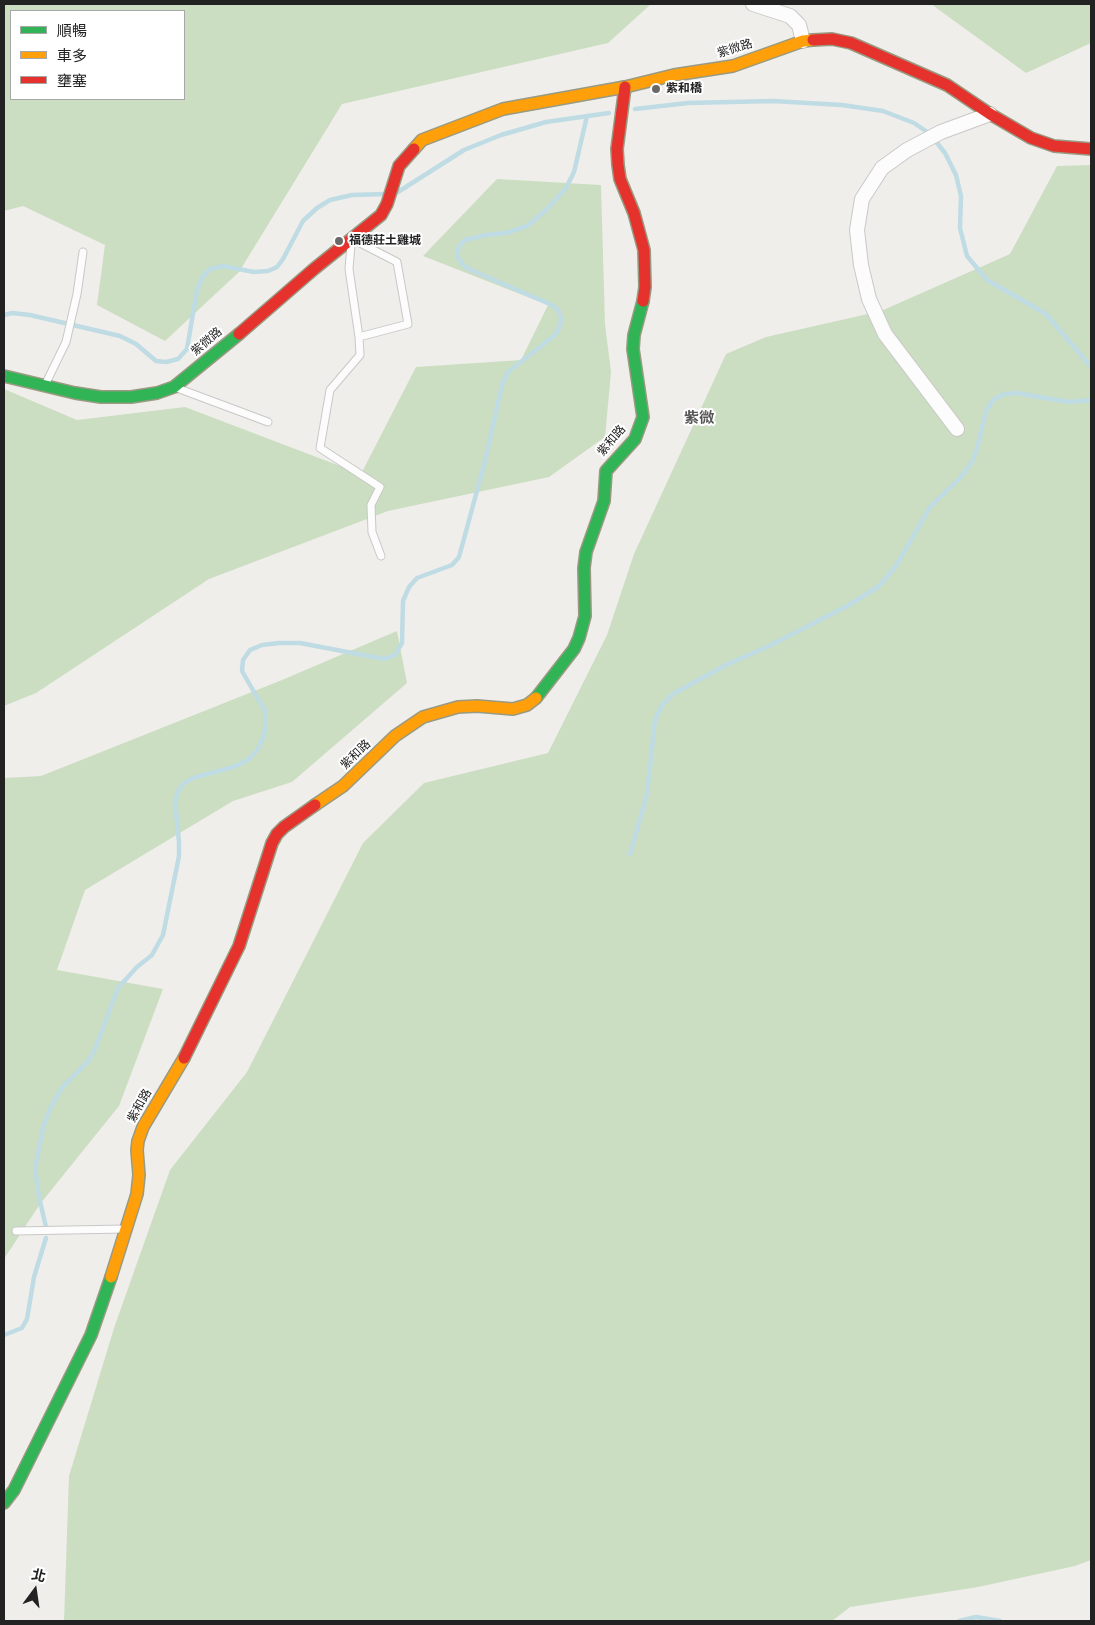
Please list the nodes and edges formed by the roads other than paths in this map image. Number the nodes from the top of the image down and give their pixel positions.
1 (753, 4) edge
2 (803, 41) junction
3 (625, 86) junction
4 (990, 114) junction
5 (1091, 149) edge
6 (352, 239) junction
7 (82, 252) dead end
8 (359, 337) junction
9 (4, 376) edge
10 (45, 386) junction
11 (174, 387) junction
12 (268, 422) dead end
13 (957, 430) dead end
14 (381, 556) dead end
15 (127, 1229) junction
16 (16, 1231) dead end
17 (4, 1503) edge

1 - 2 street
2 - 3 street, 紫微路
2 - 4 street, 紫微路
3 - 6 street, 紫微路
3 - 15 street, 紫和路
4 - 5 street, 紫微路
4 - 13 street
6 - 8 lane
6 - 8 lane
6 - 11 street, 紫微路
7 - 10 lane
8 - 14 lane
9 - 10 street, 紫微路
10 - 11 street, 紫微路
11 - 12 lane
15 - 16 lane
15 - 17 street, 紫和路

